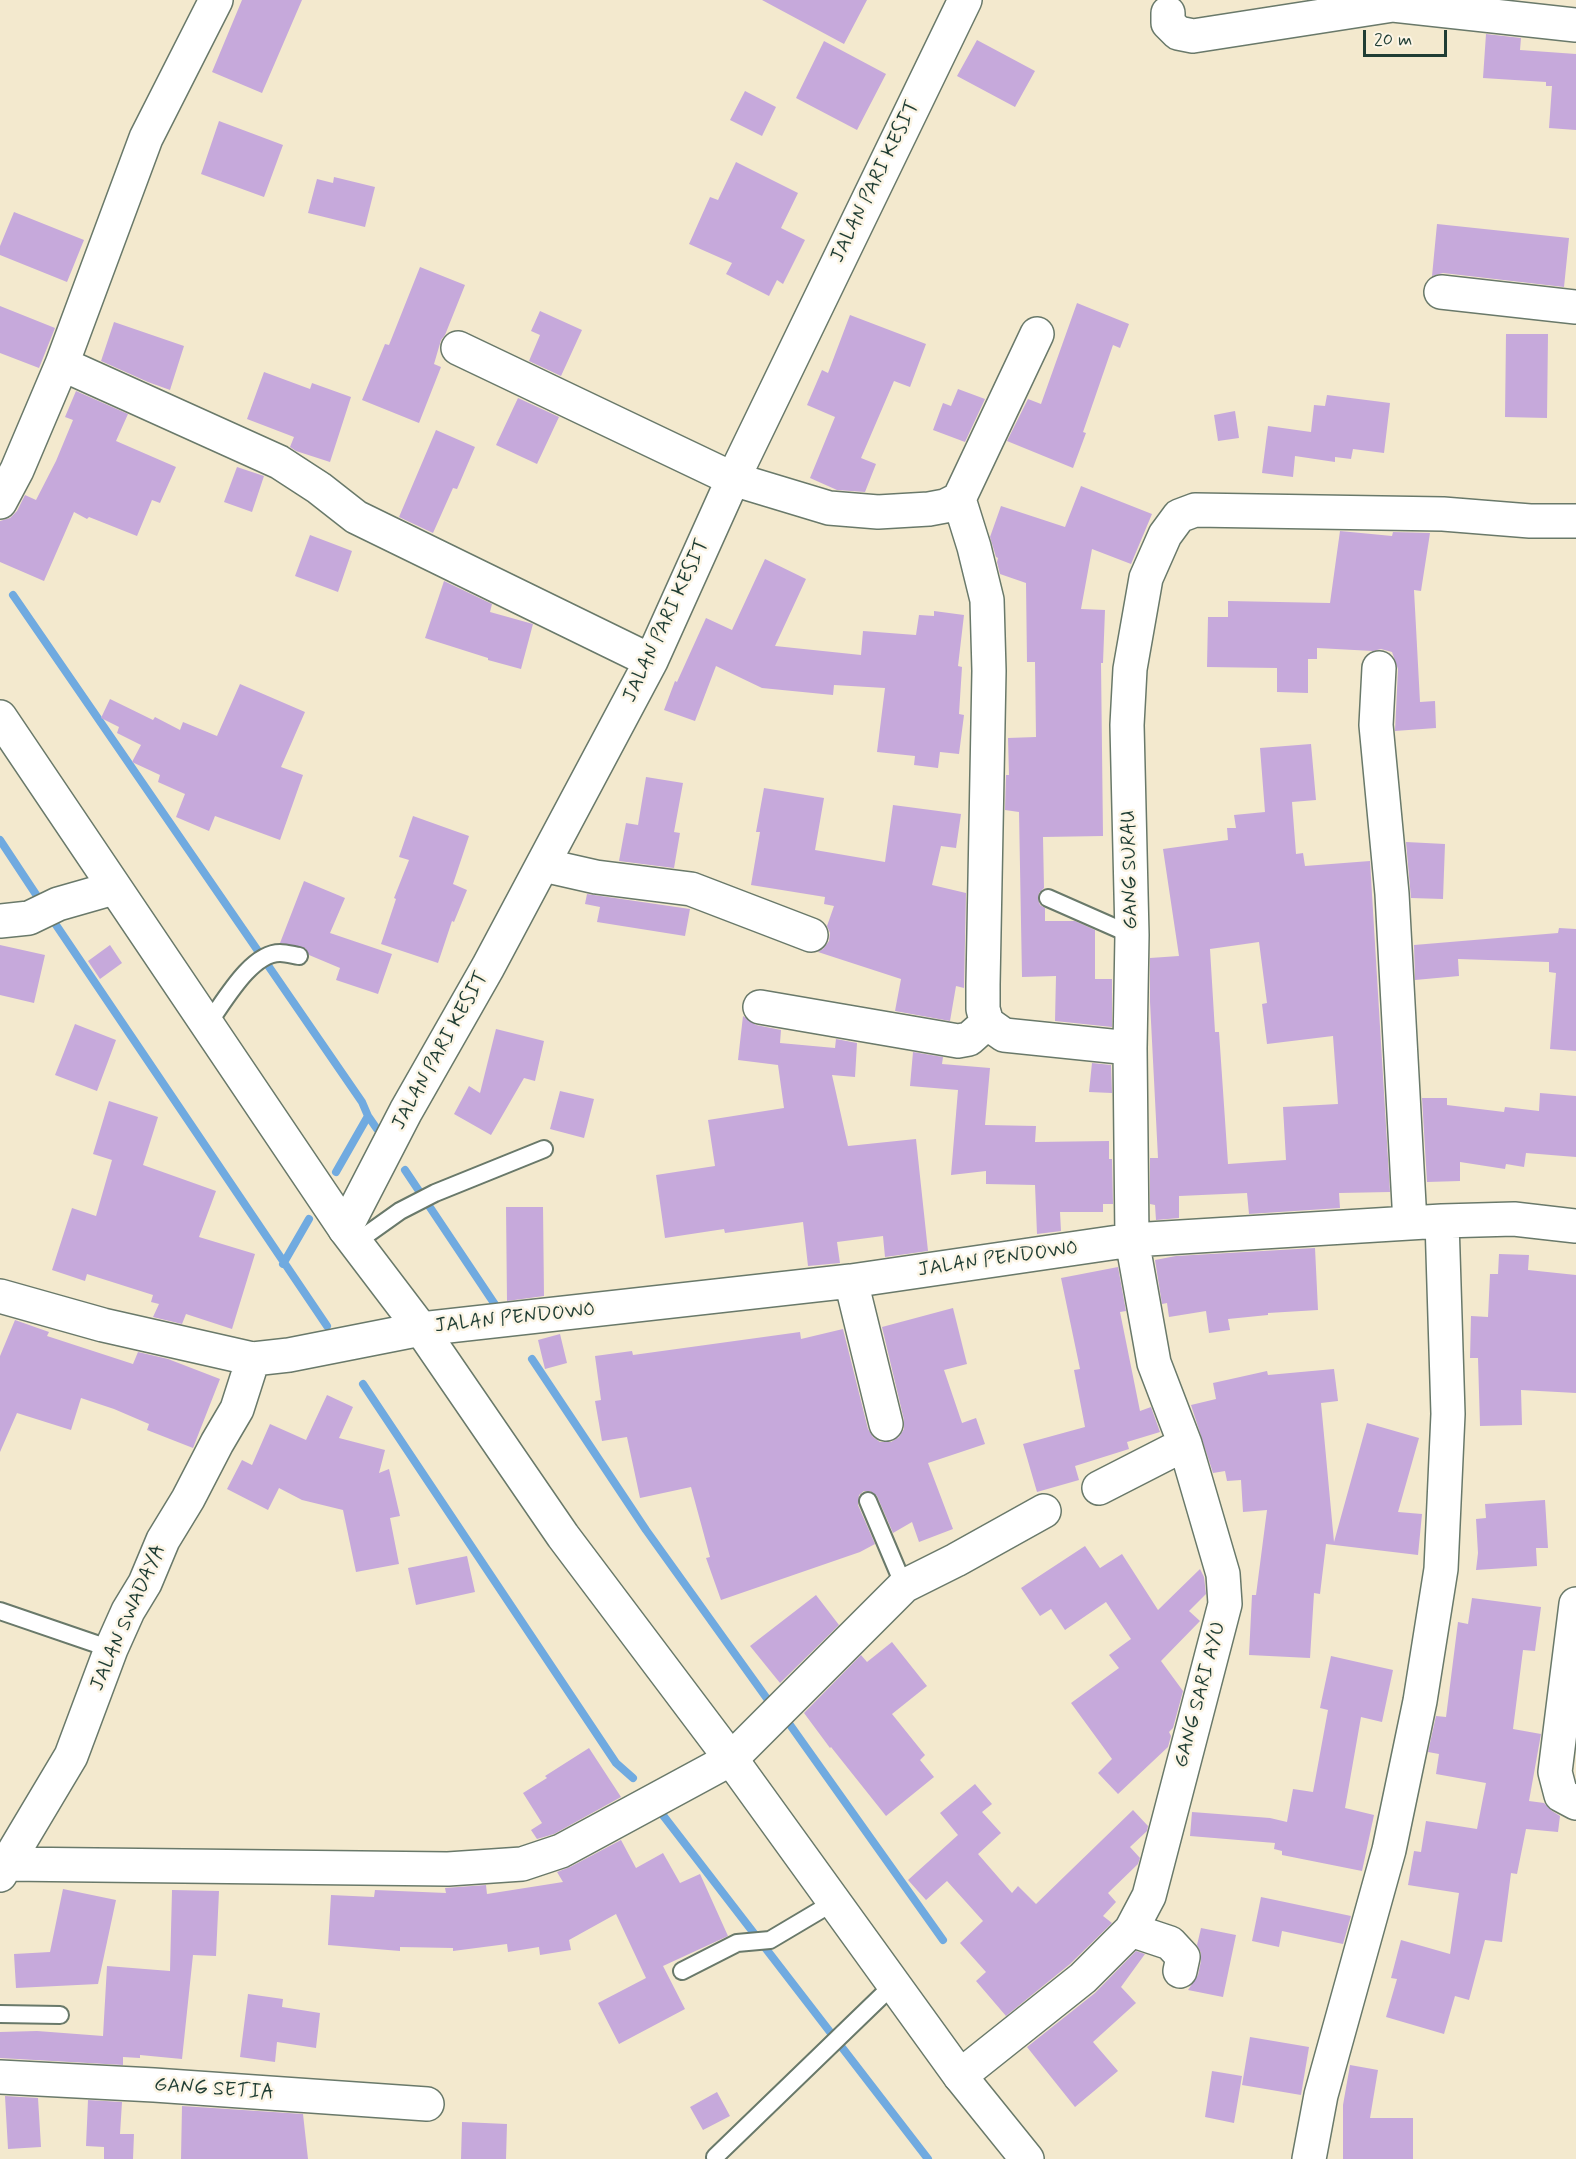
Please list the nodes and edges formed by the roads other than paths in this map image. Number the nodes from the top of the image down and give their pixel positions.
1 (216, 0) edge
2 (965, 0) edge
3 (1168, 14) dead end
4 (1576, 25) edge
5 (1441, 292) dead end
6 (1576, 307) edge
7 (1037, 334) dead end
8 (458, 348) dead end
9 (62, 364) junction
10 (733, 479) junction
11 (959, 499) junction
12 (0, 502) edge
13 (1576, 521) edge
14 (651, 661) junction
15 (1379, 668) dead end
16 (0, 717) edge
17 (543, 865) junction
18 (114, 888) junction
19 (1048, 898) dead end
20 (15, 920) edge
21 (811, 935) dead end
22 (1132, 935) junction
23 (299, 956) dead end
24 (760, 1007) dead end
25 (987, 1023) junction
26 (207, 1025) junction
27 (1130, 1048) junction
28 (544, 1149) dead end
29 (1442, 1221) junction
30 (1410, 1222) junction
31 (1576, 1226) edge
32 (350, 1236) junction
33 (1132, 1240) junction
34 (851, 1281) junction
35 (0, 1296) edge
36 (421, 1329) junction
37 (253, 1359) junction
38 (886, 1424) dead end
39 (1185, 1444) junction
40 (1099, 1488) dead end
41 (868, 1501) dead end
42 (1044, 1511) dead end
43 (904, 1586) junction
44 (1576, 1604) edge
45 (0, 1611) edge
46 (111, 1649) junction
47 (731, 1759) junction
48 (1576, 1803) edge
49 (3, 1869) edge
50 (834, 1902) junction
51 (1131, 1930) junction
52 (682, 1971) dead end
53 (1180, 1971) dead end
54 (894, 1984) junction
55 (0, 2013) edge
56 (60, 2015) dead end
57 (960, 2076) junction
58 (0, 2077) edge
59 (427, 2104) dead end
60 (715, 2157) dead end
61 (1027, 2159) edge
62 (1309, 2159) edge

1 - 9 street
2 - 10 street, JALAN PARI KESIT
3 - 4 street
5 - 6 street
7 - 11 street
8 - 10 street
9 - 12 street
9 - 14 street
10 - 11 street
10 - 14 street, JALAN PARI KESIT
11 - 25 street
13 - 22 street, GANG SURAU
14 - 17 street, JALAN PARI KESIT
15 - 30 street
16 - 18 street
17 - 21 street
17 - 32 street, JALAN PARI KESIT
18 - 20 street
18 - 26 street
19 - 22 lane
22 - 27 street, GANG SURAU
23 - 26 lane
24 - 25 street
25 - 27 street
26 - 32 street
27 - 33 street, GANG SURAU
28 - 32 lane
29 - 30 street, JALAN PENDOWO
29 - 31 street, JALAN PENDOWO
29 - 62 street
30 - 33 street, JALAN PENDOWO
32 - 36 street
33 - 34 street, JALAN PENDOWO
33 - 39 street, GANG SARI AYU
34 - 36 street, JALAN PENDOWO
34 - 38 street
35 - 37 street, JALAN PENDOWO
36 - 37 street, JALAN PENDOWO
36 - 47 street
37 - 46 street, JALAN SWADAYA
39 - 40 street
39 - 51 street, GANG SARI AYU
41 - 43 lane
42 - 43 street
43 - 47 street
44 - 48 street
45 - 46 lane
46 - 49 street, JALAN SWADAYA
47 - 49 street
47 - 50 street
50 - 52 lane
50 - 54 street
51 - 53 street
51 - 57 street, GANG SARI AYU
54 - 57 street
54 - 60 lane
55 - 56 lane
57 - 61 street
58 - 59 street, GANG SETIA

